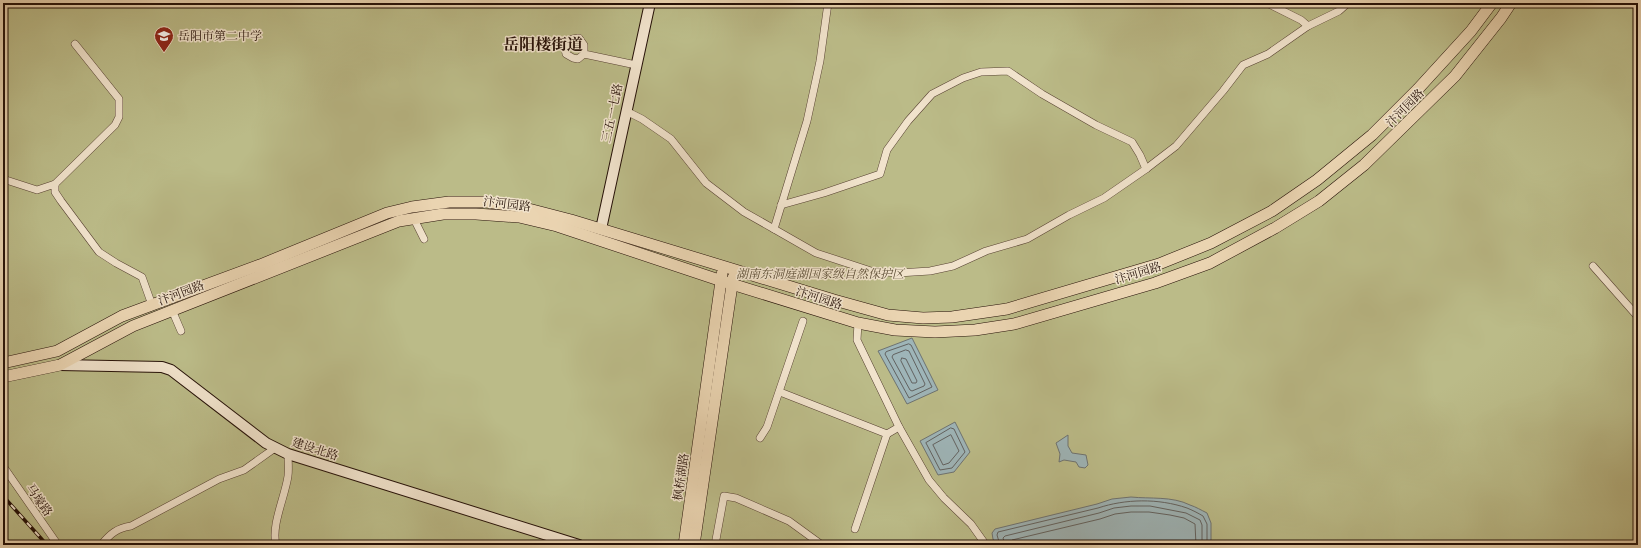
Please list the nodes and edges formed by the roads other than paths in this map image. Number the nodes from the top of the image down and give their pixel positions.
1 (650, 3) edge
2 (828, 3) edge
3 (1267, 3) edge
4 (1348, 3) edge
5 (1492, 3) edge
6 (1511, 3) edge
7 (1308, 26) junction
8 (74, 44) dead end
9 (584, 54) dead end
10 (636, 65) junction
11 (626, 111) junction
12 (1146, 168) junction
13 (3, 179) edge
14 (55, 184) junction
15 (781, 205) junction
16 (414, 219) junction
17 (601, 229) junction
18 (774, 229) junction
19 (424, 239) dead end
20 (643, 242) junction
21 (639, 254) junction
22 (723, 266) junction
23 (1593, 266) dead end
24 (734, 270) junction
25 (727, 282) junction
26 (152, 305) junction
27 (172, 310) junction
28 (1638, 318) edge
29 (804, 321) dead end
30 (858, 323) junction
31 (181, 331) dead end
32 (3, 363) edge
33 (60, 366) junction
34 (3, 377) edge
35 (780, 392) junction
36 (708, 414) junction
37 (899, 427) junction
38 (887, 434) junction
39 (760, 438) dead end
40 (275, 448) junction
41 (288, 454) junction
42 (3, 466) edge
43 (855, 529) dead end
44 (58, 545) edge
45 (101, 545) edge
46 (276, 545) edge
47 (579, 545) edge
48 (684, 545) edge
49 (694, 545) edge
50 (715, 545) edge
51 (822, 545) edge
52 (986, 545) edge

1 - 10 main road, 三五一七路
2 - 15 street
3 - 7 street
4 - 7 street
5 - 24 main road, 汴河园路
6 - 30 main road, 汴河园路
7 - 12 street
8 - 14 street
9 - 10 street
10 - 11 main road, 三五一七路
11 - 17 main road, 三五一七路
11 - 18 street
12 - 15 street
12 - 18 street
13 - 14 street
14 - 26 street
15 - 18 street
16 - 19 street
16 - 21 main road, 汴河园路
16 - 27 main road, 汴河园路
17 - 20 main road, 汴河园路
17 - 26 main road, 汴河园路
20 - 21 main road
20 - 22 main road, 汴河园路
21 - 25 main road, 汴河园路
22 - 24 main road, 汴河园路
22 - 25 main road
23 - 28 street
24 - 25 main road
25 - 30 main road, 汴河园路
25 - 36 main road
26 - 32 main road, 汴河园路
27 - 31 street
27 - 33 main road, 汴河园路
29 - 35 street
30 - 37 street
33 - 34 main road, 汴河园路
33 - 40 main road, 建设北路
35 - 38 street
35 - 39 street
36 - 48 main road, 枫桥湖路
36 - 49 main road, 枫桥湖路
37 - 38 street
37 - 52 street
38 - 43 street
40 - 41 main road, 建设北路
40 - 45 street
41 - 46 street
41 - 47 main road, 建设北路
42 - 44 street, 马壕路
50 - 51 street

